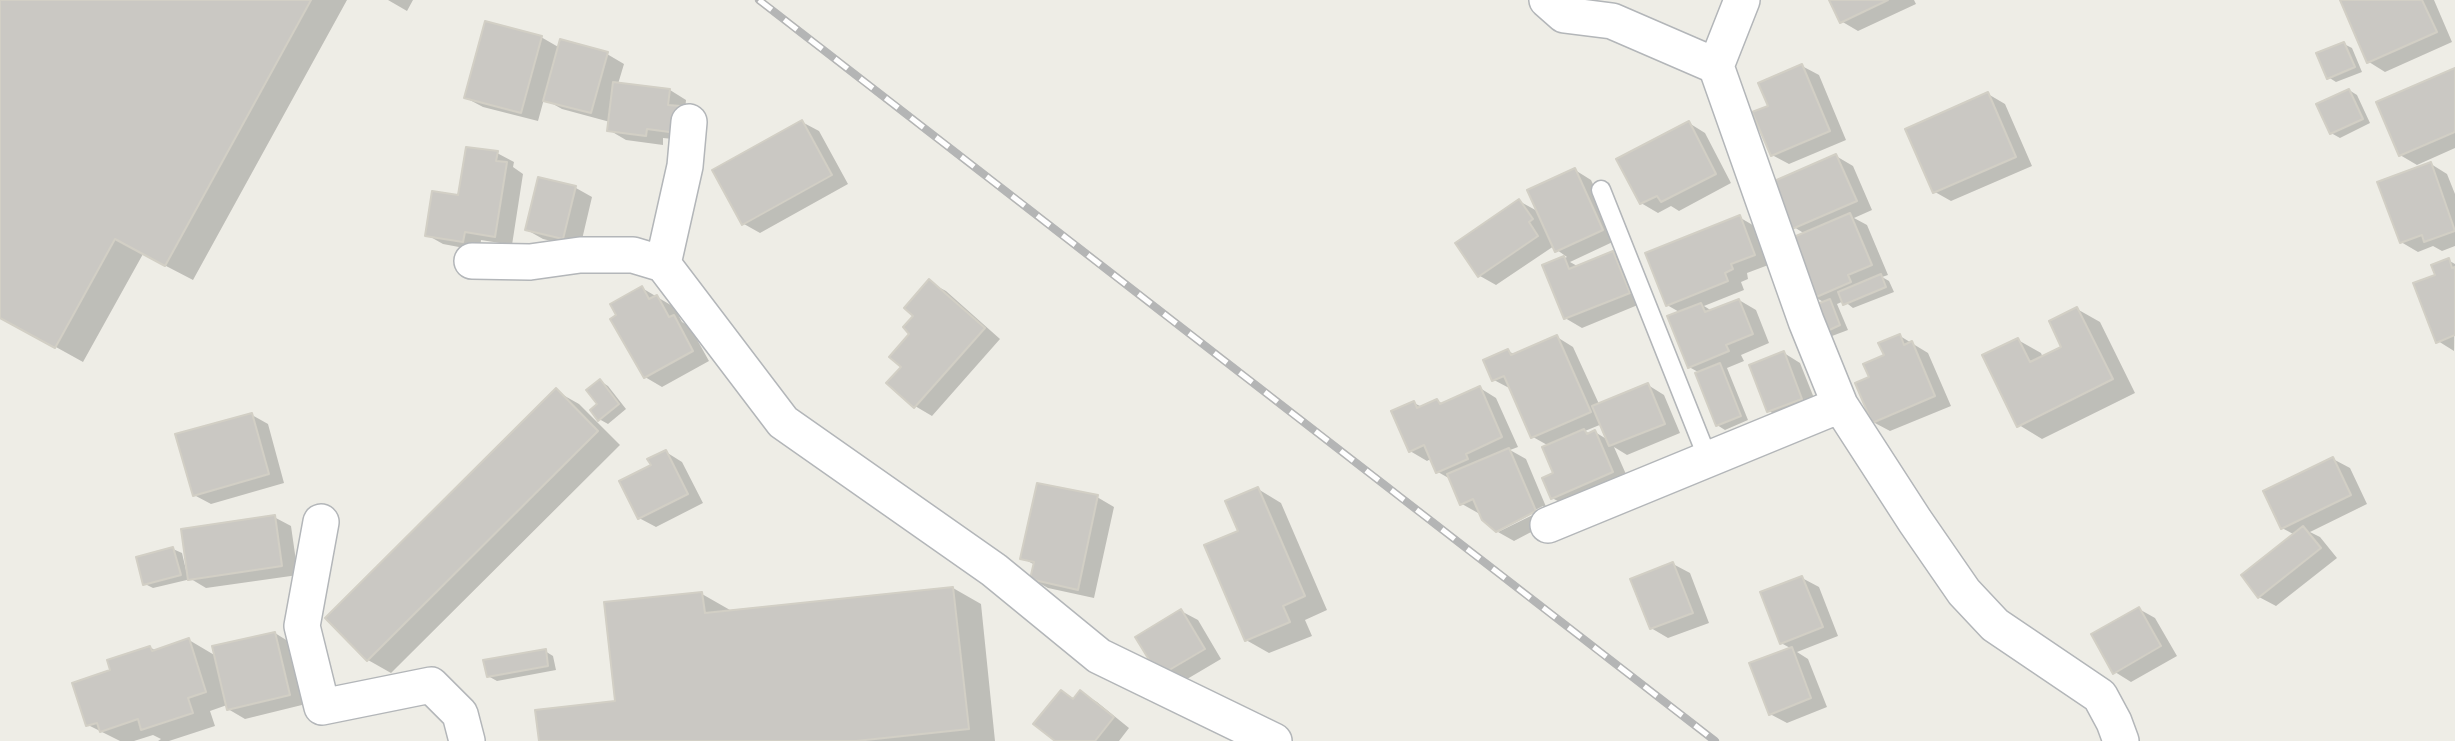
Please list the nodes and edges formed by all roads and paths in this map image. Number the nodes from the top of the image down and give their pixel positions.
1 (1547, 0) edge
2 (1742, 0) edge
3 (1716, 66) junction
4 (689, 122) dead end
5 (1601, 190) dead end
6 (472, 261) dead end
7 (663, 264) junction
8 (1840, 405) junction
9 (1708, 460) junction
10 (321, 522) dead end
11 (1548, 525) dead end
12 (467, 741) edge
13 (1274, 741) edge
14 (2121, 741) edge

1 - 3 street
2 - 3 street
3 - 8 street
4 - 7 street
5 - 9 lane
6 - 7 street
7 - 13 street
8 - 9 street
8 - 14 street
9 - 11 street
10 - 12 street

